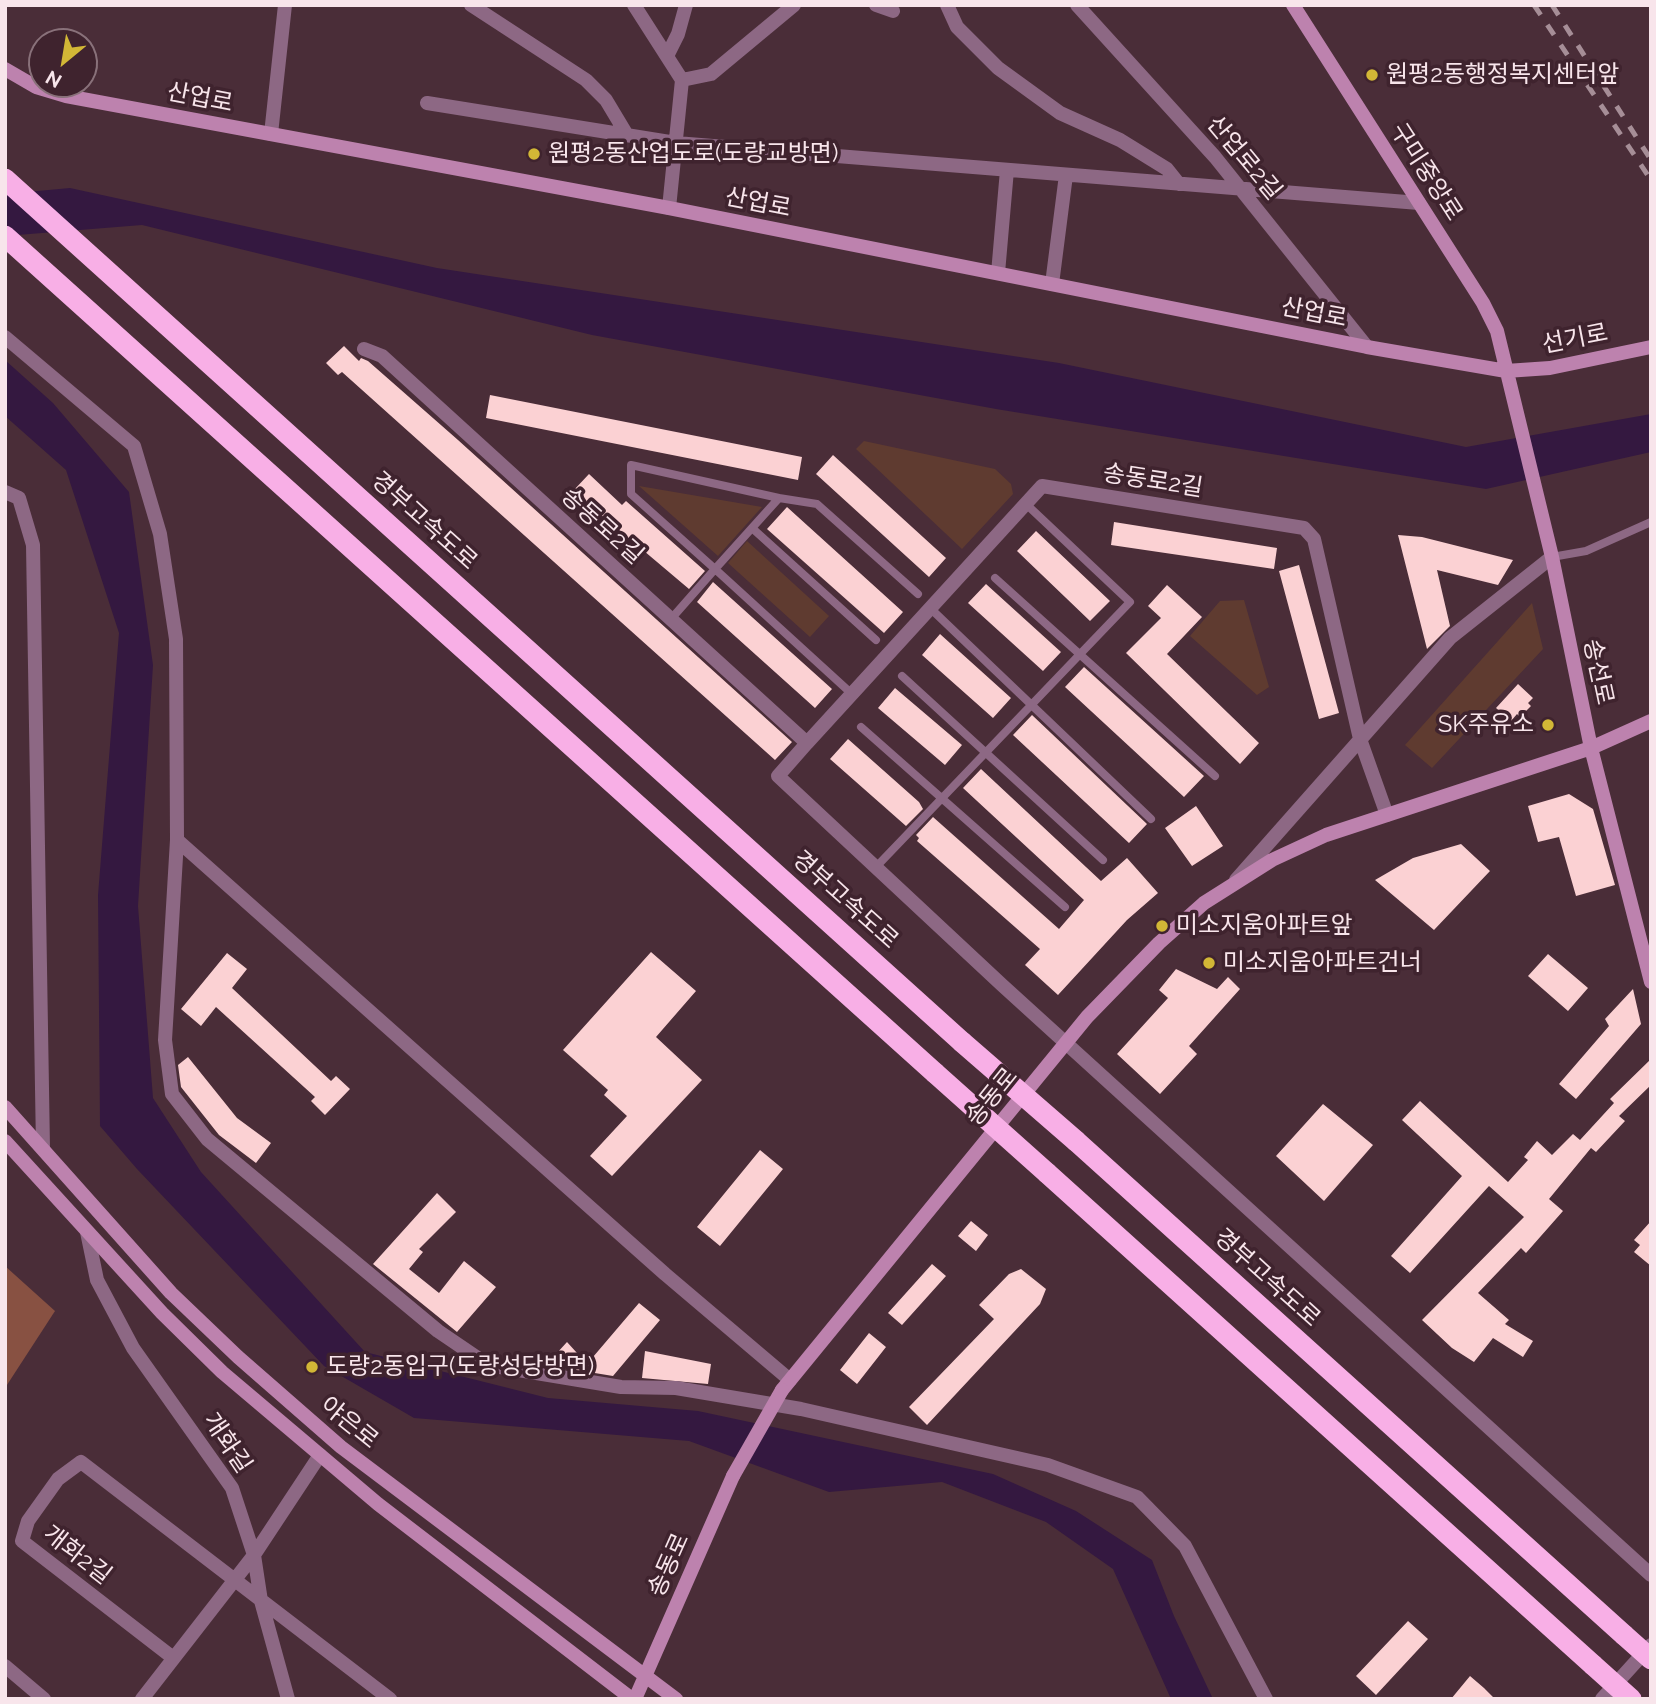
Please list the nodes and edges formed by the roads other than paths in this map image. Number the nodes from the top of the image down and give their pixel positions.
1 (285, 5) edge
2 (471, 5) edge
3 (634, 5) edge
4 (686, 5) edge
5 (794, 5) edge
6 (876, 5) edge
7 (947, 5) edge
8 (1077, 5) edge
9 (1293, 5) edge
10 (893, 11) dead end
11 (667, 56) junction
12 (5, 69) edge
13 (682, 80) junction
14 (427, 103) dead end
15 (271, 134) junction
16 (626, 135) junction
17 (676, 143) junction
18 (1007, 170) junction
19 (1066, 175) junction
20 (5, 179) edge
21 (1179, 184) junction
22 (1240, 188) junction
23 (1419, 203) junction
24 (669, 208) junction
25 (5, 236) edge
26 (998, 273) junction
27 (1052, 284) junction
28 (5, 337) edge
29 (1367, 347) junction
30 (1651, 347) edge
31 (364, 349) dead end
32 (1506, 371) junction
33 (5, 492) edge
34 (779, 498) junction
35 (1026, 504) junction
36 (1651, 522) edge
37 (752, 528) junction
38 (1552, 557) junction
39 (715, 569) junction
40 (995, 578) dead end
41 (918, 594) dead end
42 (930, 608) junction
43 (671, 619) junction
44 (876, 640) dead end
45 (1080, 654) junction
46 (902, 676) dead end
47 (852, 694) junction
48 (1032, 705) junction
49 (1651, 721) edge
50 (861, 727) dead end
51 (1360, 739) junction
52 (807, 743) junction
53 (1591, 748) junction
54 (985, 754) junction
55 (1215, 776) dead end
56 (942, 799) junction
57 (1387, 815) junction
58 (1151, 818) dead end
59 (177, 840) junction
60 (1103, 860) dead end
61 (876, 867) junction
62 (1230, 886) junction
63 (1065, 907) dead end
64 (1651, 982) edge
65 (1065, 1042) junction
66 (5, 1107) edge
67 (5, 1141) edge
68 (43, 1148) junction
69 (87, 1232) junction
70 (786, 1385) junction
71 (320, 1455) junction
72 (254, 1555) junction
73 (1651, 1575) edge
74 (234, 1582) junction
75 (261, 1601) junction
76 (1651, 1644) edge
77 (172, 1657) junction
78 (1651, 1659) edge
79 (5, 1666) edge
80 (645, 1675) junction
81 (44, 1699) edge
82 (142, 1699) edge
83 (288, 1699) edge
84 (390, 1699) edge
85 (633, 1699) edge
86 (676, 1699) edge
87 (1266, 1699) edge
88 (1602, 1699) edge
89 (1631, 1699) edge

1 - 15 street
2 - 16 street
3 - 11 street
4 - 11 street
5 - 13 street
6 - 10 street
7 - 21 street
8 - 22 street, 산업로2길
9 - 23 street, 구미중앙로
11 - 13 street
12 - 15 street, 산업로
13 - 17 street
14 - 16 street
15 - 24 street, 산업로
16 - 17 street
17 - 18 street
17 - 24 street
18 - 19 street
18 - 26 street
19 - 21 street
19 - 27 street
20 - 78 highway, 경부고속도로, bridge
21 - 22 street
22 - 23 street
22 - 29 street, 산업로2길
23 - 32 street, 구미중앙로
24 - 26 street, 산업로
25 - 89 highway, bridge
26 - 27 street, 산업로
27 - 29 street, 산업로
28 - 59 street
29 - 32 street, 산업로
30 - 32 street, 선기로
31 - 43 street, 송동로2길
32 - 38 street, 송선로
33 - 68 street
34 - 37 lane
34 - 39 lane
34 - 41 lane
35 - 42 street, 송동로2길
35 - 45 lane
35 - 51 street, 송동로2길
36 - 38 lane
37 - 39 lane
37 - 44 lane
38 - 51 street
38 - 53 street, 송선로
39 - 43 lane
39 - 47 lane
40 - 45 lane
42 - 47 street, 송동로2길
42 - 48 lane
43 - 52 street, 송동로2길
45 - 48 lane
45 - 55 lane
46 - 54 lane
47 - 52 street, 송동로2길
48 - 54 lane
48 - 58 lane
49 - 53 street, 송동로
50 - 56 lane
51 - 57 street, 송동로2길
51 - 62 street
52 - 61 street, 송동로2길
53 - 57 street, 송동로
53 - 64 street, 송선로
54 - 56 lane
54 - 60 lane
56 - 61 lane
56 - 63 lane
57 - 62 street, 송동로
59 - 70 street
59 - 87 street
61 - 65 street, 송동로2길
62 - 65 street, 송동로
65 - 70 street, 송동로
65 - 73 street, 송동로2길
66 - 68 street, 야은로
67 - 69 street, 야은로
68 - 80 street, 야은로
69 - 71 street, 야은로
69 - 72 street, 개화길
70 - 80 street, 송동로, bridge
71 - 72 street, 야은로
71 - 85 street, 야은로
72 - 74 street
72 - 75 street, 개화길
74 - 75 street, 개화2길
74 - 77 street
74 - 77 street, 개화2길
75 - 83 street, 개화길
75 - 84 street
76 - 88 street
77 - 82 street
79 - 81 street
80 - 85 street, 송동로
80 - 86 street, 야은로

